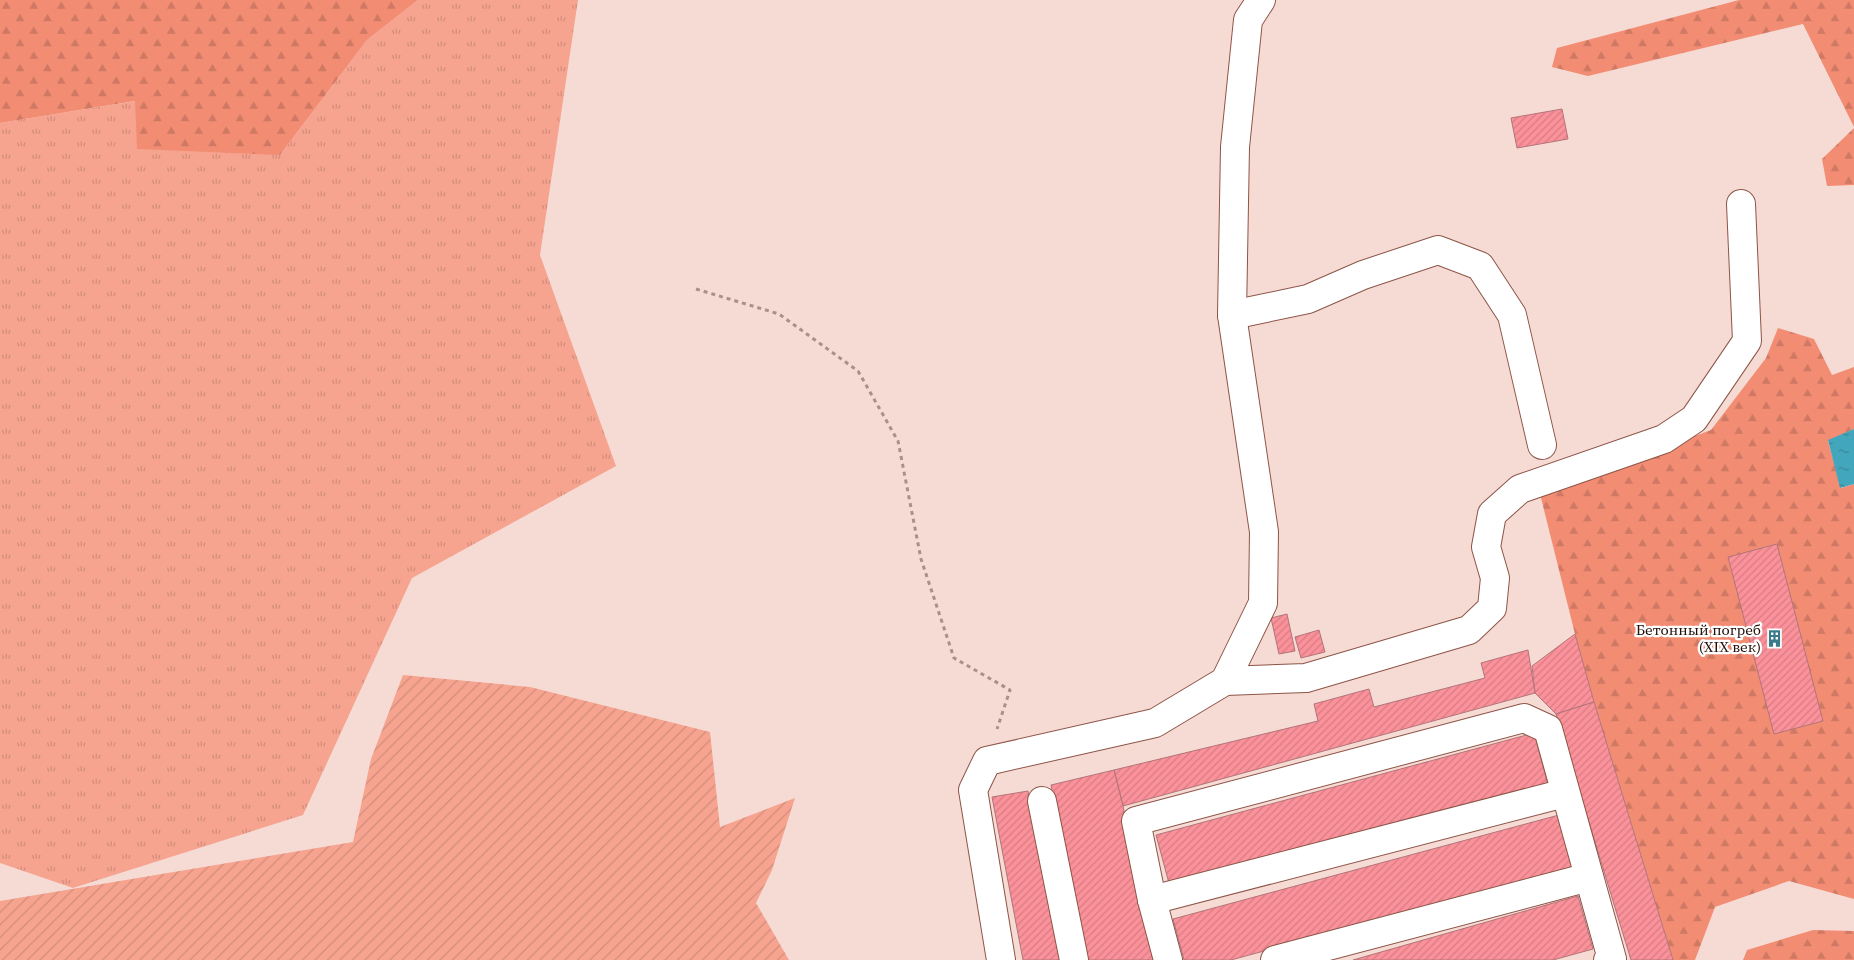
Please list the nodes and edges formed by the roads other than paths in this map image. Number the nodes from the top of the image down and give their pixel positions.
1 (1261, 0) edge
2 (1741, 204) dead end
3 (1232, 315) junction
4 (1542, 445) dead end
5 (1225, 681) junction
6 (1566, 793) junction
7 (1042, 801) dead end
8 (1589, 877) junction
9 (1152, 900) junction
10 (1001, 960) edge
11 (1074, 960) edge
12 (1168, 960) edge
13 (1275, 960) edge
14 (1608, 960) edge

1 - 3 street
2 - 5 street
3 - 4 street
3 - 5 street
5 - 10 street
6 - 8 street
6 - 9 street
6 - 9 street
7 - 11 street
8 - 13 street
8 - 14 street
9 - 12 street

